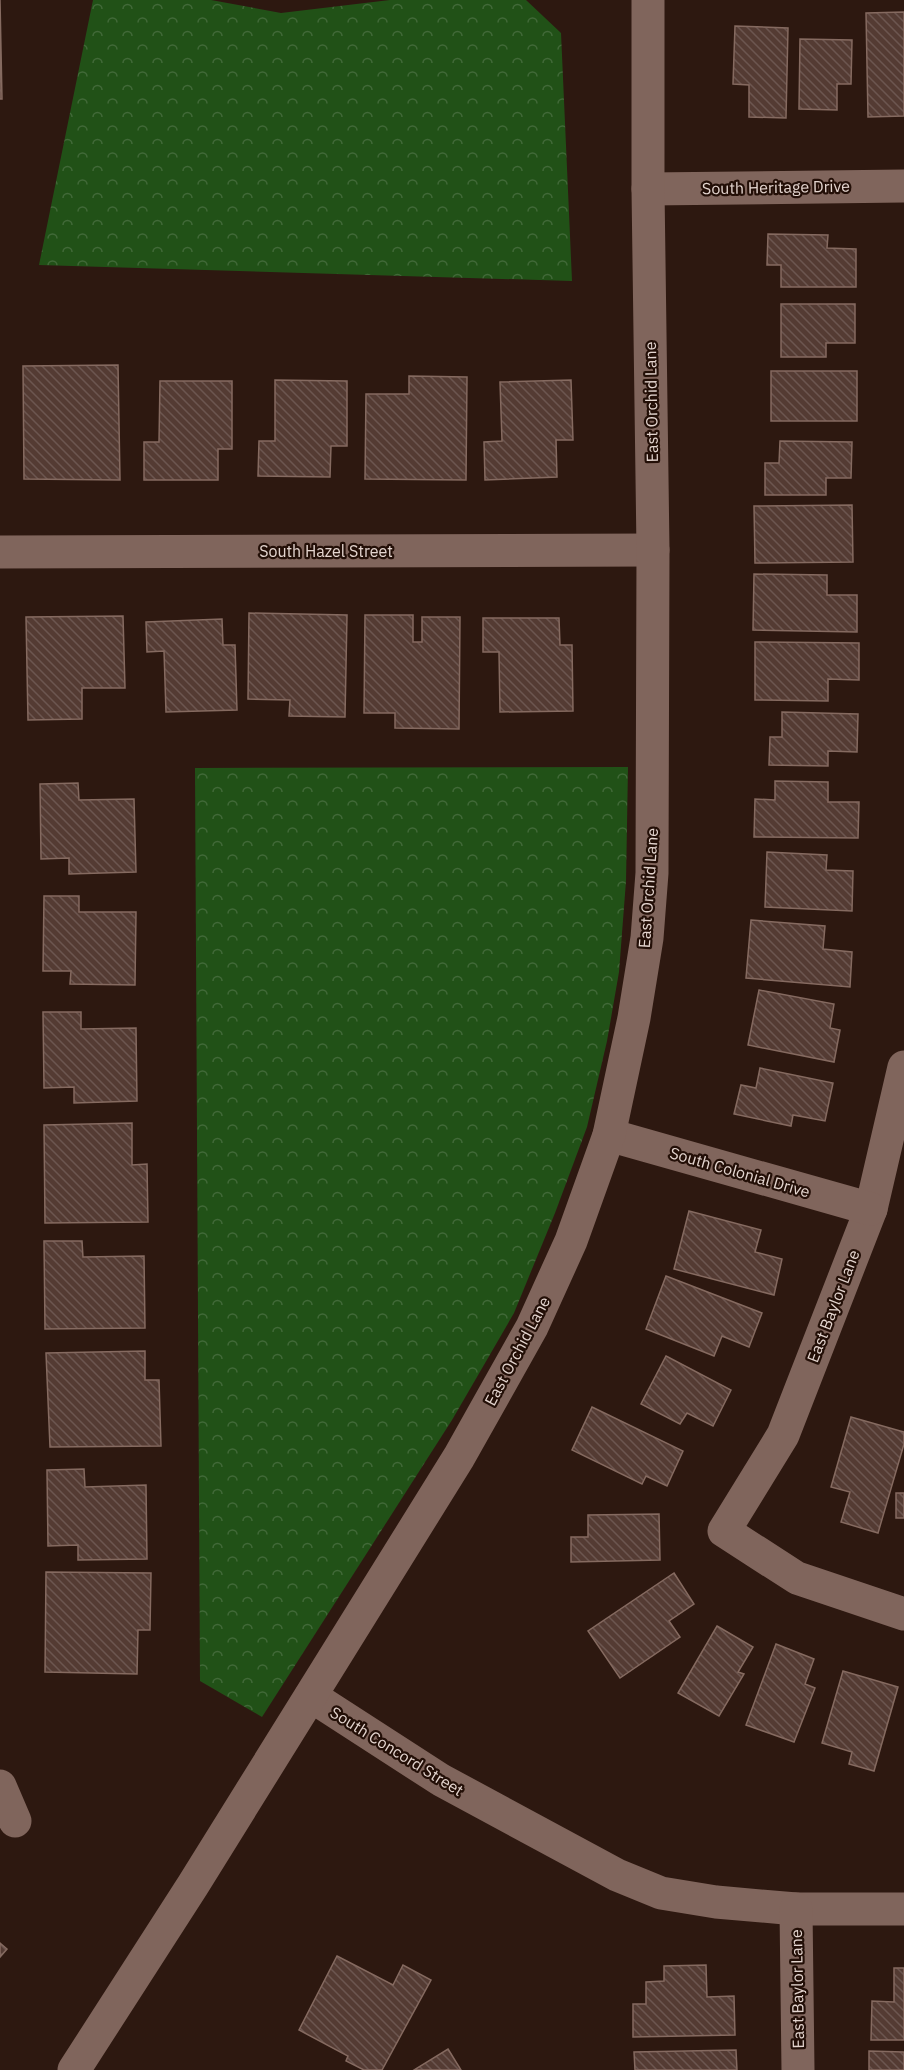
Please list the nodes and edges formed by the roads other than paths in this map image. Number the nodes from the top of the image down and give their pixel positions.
1 (648, 0) edge
2 (904, 186) edge
3 (648, 189) junction
4 (653, 550) junction
5 (0, 552) edge
6 (904, 1067) edge
7 (609, 1135) junction
8 (871, 1209) junction
9 (904, 1614) edge
10 (311, 1696) junction
11 (0, 1786) edge
12 (15, 1821) dead end
13 (796, 1909) junction
14 (904, 1909) edge
15 (74, 2070) edge
16 (798, 2070) edge

1 - 3 street, East Orchid Lane
2 - 3 street, South Heritage Drive
3 - 4 street, East Orchid Lane
4 - 5 street, South Hazel Street
4 - 7 street, East Orchid Lane
6 - 8 street, East Baylor Lane
7 - 8 street, South Colonial Drive
7 - 10 street, East Orchid Lane
8 - 9 street, East Baylor Lane
10 - 13 street, South Concord Street
10 - 15 street
11 - 12 street
13 - 14 street, South Concord Street
13 - 16 street, East Baylor Lane

